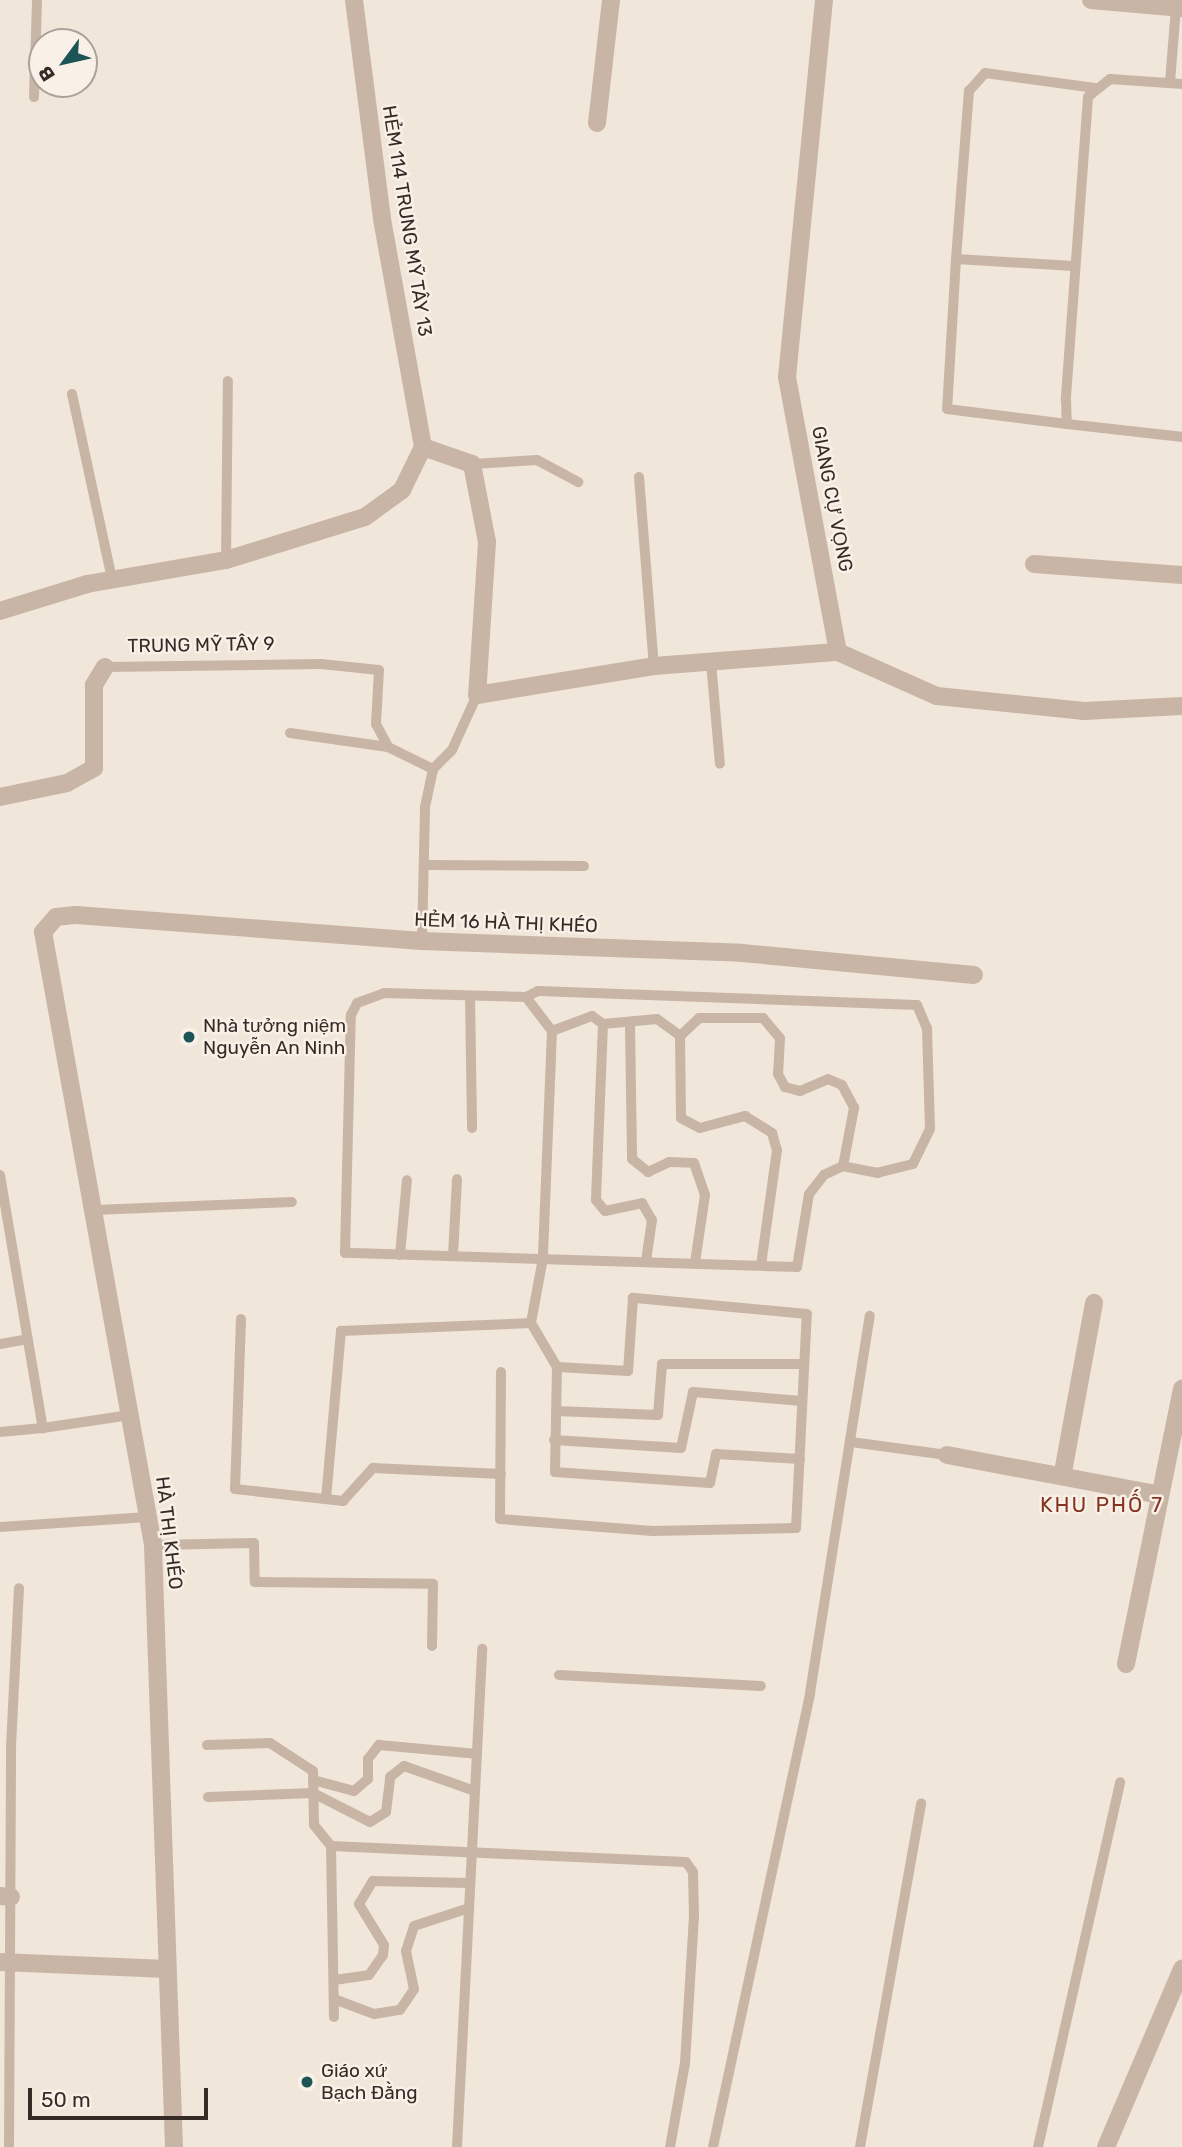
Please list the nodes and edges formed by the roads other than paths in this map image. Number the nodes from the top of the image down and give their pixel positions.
1 (37, 0) edge
2 (354, 0) edge
3 (611, 0) edge
4 (824, 0) edge
5 (1091, 0) edge
6 (1179, 8) edge
7 (36, 28) edge
8 (1176, 83) edge
9 (1095, 88) junction
10 (597, 123) dead end
11 (956, 259) junction
12 (1073, 266) junction
13 (228, 381) dead end
14 (72, 394) dead end
15 (1068, 424) junction
16 (1182, 437) edge
17 (423, 447) junction
18 (472, 464) junction
19 (639, 477) dead end
20 (579, 482) dead end
21 (226, 561) junction
22 (1034, 564) dead end
23 (1182, 575) edge
24 (113, 579) junction
25 (0, 611) edge
26 (838, 652) junction
27 (711, 662) junction
28 (654, 666) junction
29 (106, 667) joint
30 (477, 695) junction
31 (1182, 705) edge
32 (290, 733) dead end
33 (388, 747) junction
34 (720, 764) dead end
35 (433, 769) junction
36 (0, 797) edge
37 (427, 865) junction
38 (584, 866) dead end
39 (43, 932) joint
40 (422, 942) junction
41 (974, 975) dead end
42 (470, 996) junction
43 (526, 997) junction
44 (603, 1024) junction
45 (630, 1026) junction
46 (552, 1031) junction
47 (681, 1035) junction
48 (472, 1128) dead end
49 (843, 1166) junction
50 (0, 1175) edge
51 (457, 1179) dead end
52 (407, 1180) dead end
53 (292, 1202) dead end
54 (94, 1210) junction
55 (400, 1255) junction
56 (453, 1256) junction
57 (543, 1258) junction
58 (646, 1261) junction
59 (695, 1263) junction
60 (761, 1265) junction
61 (1094, 1303) dead end
62 (870, 1317) dead end
63 (241, 1319) dead end
64 (531, 1323) junction
65 (27, 1339) junction
66 (0, 1344) edge
67 (804, 1364) junction
68 (557, 1367) junction
69 (501, 1372) dead end
70 (1182, 1389) edge
71 (802, 1401) junction
72 (556, 1411) junction
73 (130, 1415) junction
74 (43, 1428) junction
75 (0, 1432) edge
76 (554, 1440) junction
77 (851, 1442) junction
78 (947, 1455) joint
79 (800, 1459) junction
80 (1063, 1472) junction
81 (500, 1474) junction
82 (1156, 1494) junction
83 (326, 1499) junction
84 (148, 1517) junction
85 (0, 1527) edge
86 (153, 1545) junction
87 (19, 1588) dead end
88 (432, 1646) dead end
89 (482, 1649) dead end
90 (1126, 1664) dead end
91 (559, 1675) dead end
92 (761, 1686) dead end
93 (206, 1745) dead end
94 (5, 1746) edge
95 (477, 1754) junction
96 (313, 1780) junction
97 (1120, 1782) dead end
98 (475, 1791) junction
99 (313, 1793) junction
100 (208, 1797) dead end
101 (921, 1803) dead end
102 (331, 1846) junction
103 (472, 1850) junction
104 (470, 1883) junction
105 (5, 1896) edge
106 (469, 1908) junction
107 (6, 1962) edge
108 (167, 1969) junction
109 (1182, 1969) edge
110 (334, 1980) junction
111 (334, 1999) junction
112 (334, 2017) dead end
113 (9, 2147) edge
114 (174, 2147) edge
115 (457, 2147) edge
116 (670, 2147) edge
117 (713, 2147) edge
118 (860, 2147) edge
119 (1038, 2147) edge
120 (1106, 2147) edge

1 - 7 lane
2 - 17 street, HẺM 114 TRUNG MỸ TÂY 13
3 - 10 street
4 - 26 street, GIANG CỰ VỌNG
5 - 6 street
6 - 8 lane
8 - 9 lane
9 - 11 lane
9 - 12 lane
11 - 12 lane
11 - 15 lane
12 - 15 lane
13 - 21 lane
14 - 24 lane
15 - 16 lane
17 - 18 street
17 - 21 street
18 - 20 lane
18 - 30 street
19 - 28 lane
21 - 24 street
22 - 23 street
24 - 25 street
26 - 27 street
26 - 31 street
27 - 28 street
27 - 34 lane
28 - 30 street
29 - 33 lane, TRUNG MỸ TÂY 9
29 - 36 street, TRUNG MỸ TÂY 9
30 - 35 lane
32 - 33 lane
33 - 35 lane
35 - 37 lane
37 - 38 lane
37 - 40 lane
39 - 40 street, HẺM 16 HÀ THỊ KHÉO
39 - 54 street, HÀ THỊ KHÉO
40 - 41 street, HẺM 16 HÀ THỊ KHÉO
42 - 43 lane
42 - 48 lane
42 - 55 lane
43 - 46 lane
43 - 49 lane
44 - 45 lane
44 - 46 lane
44 - 58 lane
45 - 47 lane
45 - 59 lane
46 - 57 lane
47 - 49 lane
47 - 60 lane
49 - 60 lane
50 - 65 lane
51 - 56 lane
52 - 55 lane
53 - 54 lane
54 - 73 street, HÀ THỊ KHÉO
55 - 56 lane
56 - 57 lane
57 - 58 lane
57 - 64 lane
58 - 59 lane
59 - 60 lane
61 - 80 street
62 - 77 lane
63 - 83 lane
64 - 68 lane
64 - 83 lane
65 - 66 lane
65 - 74 lane
67 - 68 lane
67 - 71 lane
67 - 72 lane
68 - 72 lane
69 - 81 lane
70 - 82 street
71 - 76 lane
71 - 79 lane
72 - 76 lane
73 - 74 lane
73 - 84 street, HÀ THỊ KHÉO
74 - 75 lane
76 - 79 lane
77 - 78 lane
77 - 117 lane
78 - 80 street
79 - 81 lane
80 - 82 street
81 - 83 lane
82 - 90 street
84 - 85 lane
84 - 86 street, HÀ THỊ KHÉO
86 - 88 lane
86 - 108 street, HÀ THỊ KHÉO
87 - 94 lane
89 - 95 lane
91 - 92 lane
93 - 96 lane
94 - 105 lane
95 - 96 lane
95 - 98 lane
96 - 99 lane
97 - 119 lane
98 - 99 lane
98 - 103 lane
99 - 100 lane
99 - 102 lane
101 - 118 lane
102 - 103 lane
102 - 110 lane
103 - 104 lane
103 - 116 lane
104 - 106 lane
104 - 110 lane
105 - 107 lane
106 - 111 lane
106 - 115 lane
107 - 108 street
107 - 113 lane
108 - 114 street, HÀ THỊ KHÉO
109 - 120 street
110 - 111 lane
111 - 112 lane

